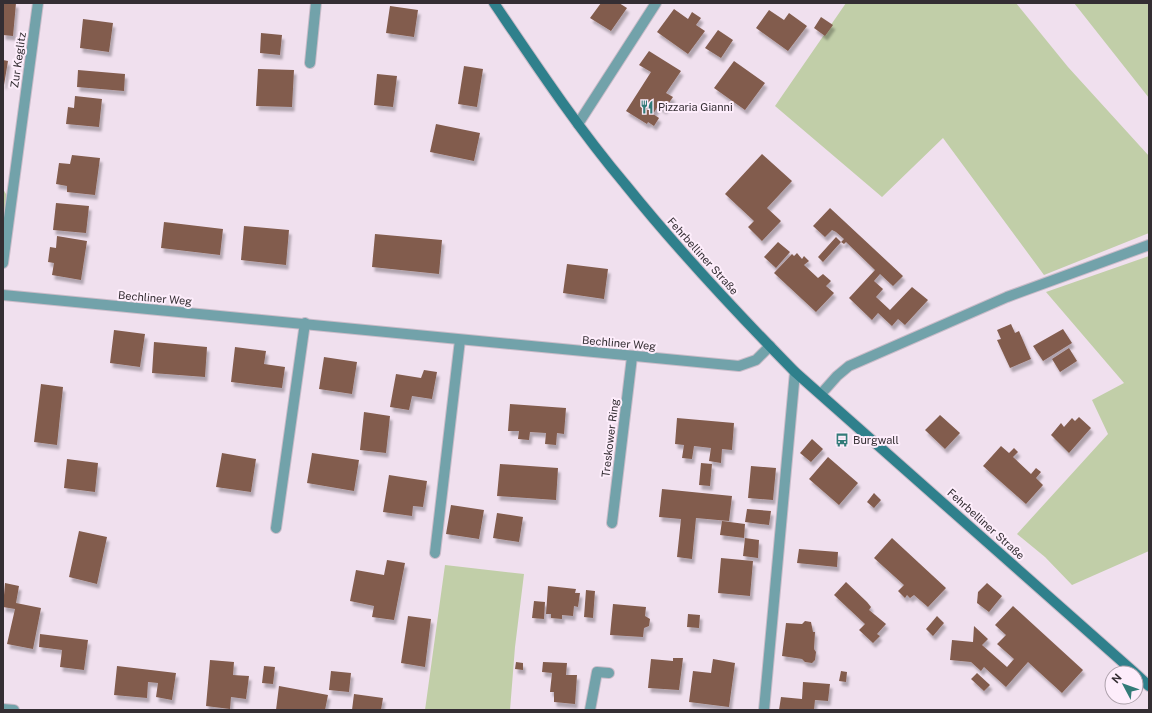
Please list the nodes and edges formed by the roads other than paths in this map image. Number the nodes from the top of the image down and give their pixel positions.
1 (38, 3) edge
2 (316, 3) edge
3 (494, 3) edge
4 (656, 3) edge
5 (310, 63) dead end
6 (578, 124) junction
7 (1149, 245) edge
8 (3, 263) edge
9 (3, 295) edge
10 (304, 323) junction
11 (460, 340) junction
12 (770, 346) junction
13 (632, 357) junction
14 (795, 372) junction
15 (821, 394) junction
16 (612, 523) dead end
17 (276, 528) dead end
18 (435, 554) dead end
19 (1125, 665) edge
20 (609, 674) dead end
21 (3, 709) edge
22 (14, 710) edge
23 (590, 710) edge
24 (764, 710) edge

1 - 8 street, Zur Keglitz
2 - 5 street
3 - 6 main road, Fehrbelliner Straße
4 - 6 street
6 - 12 main road, Fehrbelliner Straße
7 - 15 street
9 - 10 street, Bechliner Weg
10 - 11 street, Bechliner Weg
10 - 17 street
11 - 13 street, Bechliner Weg
11 - 18 street
12 - 13 street, Bechliner Weg
12 - 14 main road, Fehrbelliner Straße
13 - 16 street, Treskower Ring
14 - 15 main road, Fehrbelliner Straße
14 - 24 street
15 - 19 main road, Fehrbelliner Straße
20 - 23 street
21 - 22 street

